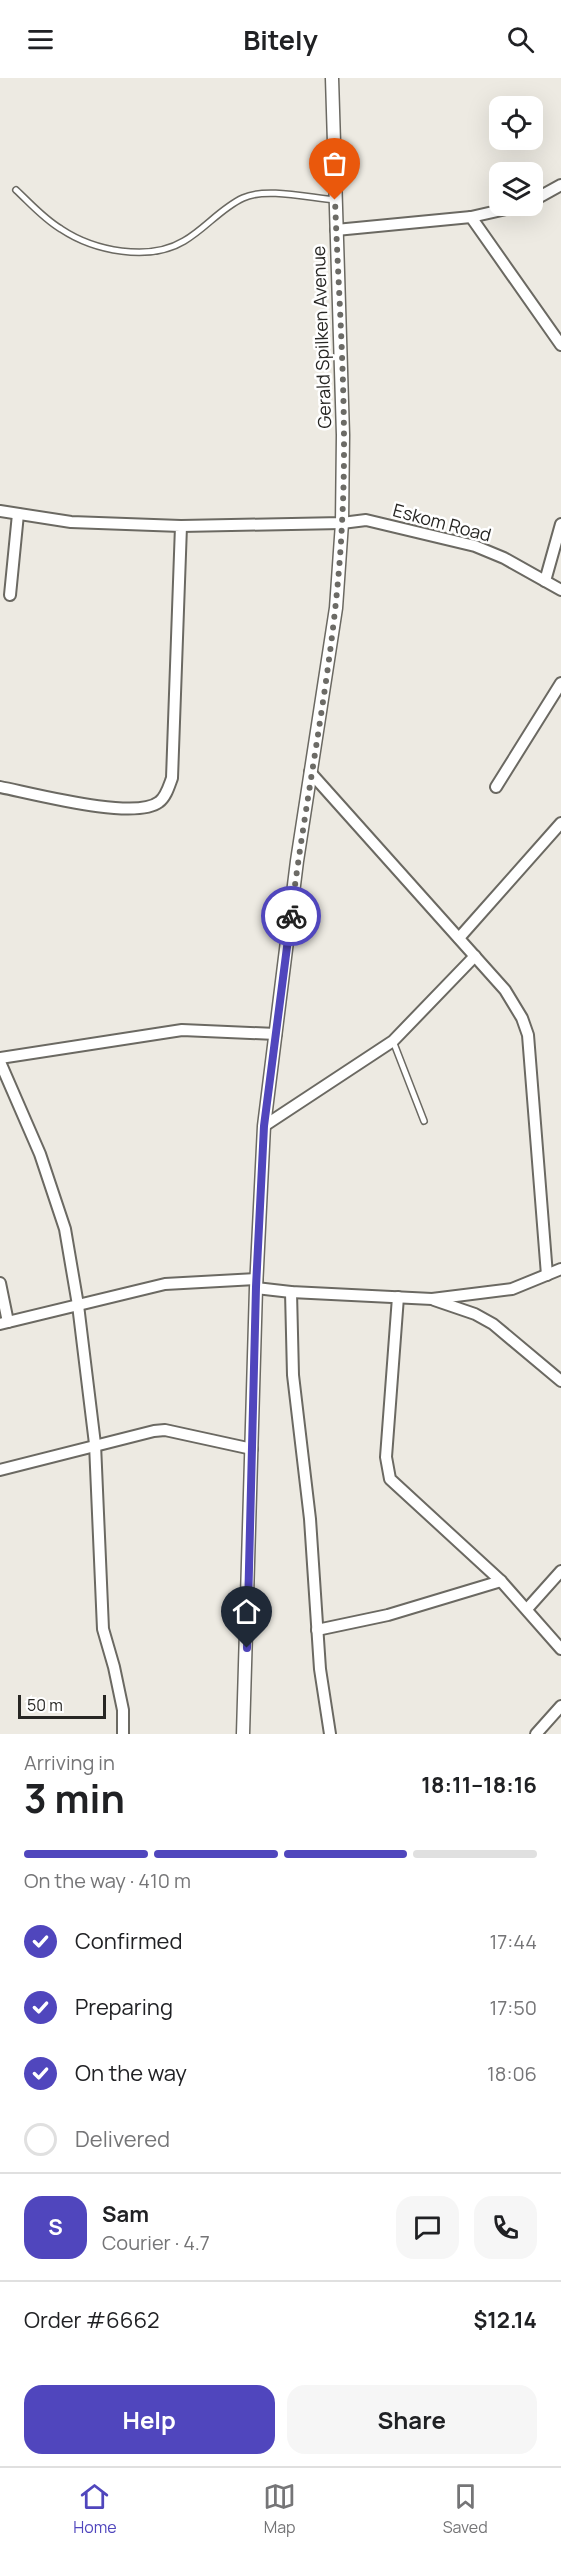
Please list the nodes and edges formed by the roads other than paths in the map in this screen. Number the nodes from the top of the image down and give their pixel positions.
1 (332, 78) edge
2 (561, 185) edge
3 (16, 190) dead end
4 (543, 195) edge
5 (335, 200) junction
6 (489, 213) edge
7 (471, 217) junction
8 (336, 230) junction
9 (561, 345) edge
10 (0, 511) edge
11 (18, 514) junction
12 (342, 523) junction
13 (561, 524) edge
14 (181, 526) junction
15 (544, 581) junction
16 (561, 590) edge
17 (10, 595) dead end
18 (561, 683) edge
19 (310, 772) junction
20 (0, 787) edge
21 (496, 787) dead end
22 (561, 823) edge
23 (459, 938) junction
24 (475, 956) junction
25 (276, 1035) junction
26 (393, 1041) junction
27 (0, 1060) edge
28 (424, 1121) dead end
29 (264, 1126) junction
30 (561, 1269) edge
31 (547, 1275) junction
32 (0, 1283) edge
33 (257, 1283) junction
34 (291, 1292) junction
35 (398, 1297) junction
36 (432, 1299) junction
37 (78, 1305) junction
38 (4, 1323) edge
39 (561, 1381) edge
40 (95, 1444) junction
41 (252, 1449) junction
42 (0, 1470) edge
43 (561, 1571) edge
44 (501, 1581) junction
45 (527, 1609) junction
46 (317, 1630) junction
47 (561, 1649) edge
48 (561, 1706) edge
49 (123, 1734) edge
50 (243, 1734) edge
51 (330, 1734) edge
52 (536, 1734) edge

1 - 5 street, Gerald Spilken Avenue
2 - 4 street
3 - 5 lane
5 - 8 street, Gerald Spilken Avenue
6 - 7 street
7 - 8 street
7 - 9 street
8 - 12 street, Gerald Spilken Avenue
10 - 11 street, Eskom Road
11 - 14 street, Eskom Road
11 - 17 street
12 - 14 street, Eskom Road
12 - 15 street, Eskom Road
12 - 19 street, Gerald Spilken Avenue
13 - 15 street
14 - 20 street
15 - 16 street, Eskom Road
18 - 21 street
19 - 23 street
19 - 25 street, Gerald Spilken Avenue
22 - 23 street
23 - 24 street
24 - 26 street
24 - 31 street
25 - 27 street
25 - 29 street, Gerald Spilken Avenue
26 - 28 lane
26 - 29 street
27 - 37 street
29 - 33 street, Gerald Spilken Avenue
30 - 31 street
31 - 36 street
32 - 38 street
33 - 34 street
33 - 37 street
33 - 41 street, Gerald Spilken Avenue
34 - 35 street
34 - 46 street
35 - 36 street
35 - 44 street
36 - 39 street
37 - 38 street
37 - 40 street
40 - 41 street
40 - 42 street
40 - 49 street
41 - 50 street, Gerald Spilken Avenue
43 - 45 street
44 - 45 street
44 - 46 street
45 - 47 street
46 - 51 street
48 - 52 street

